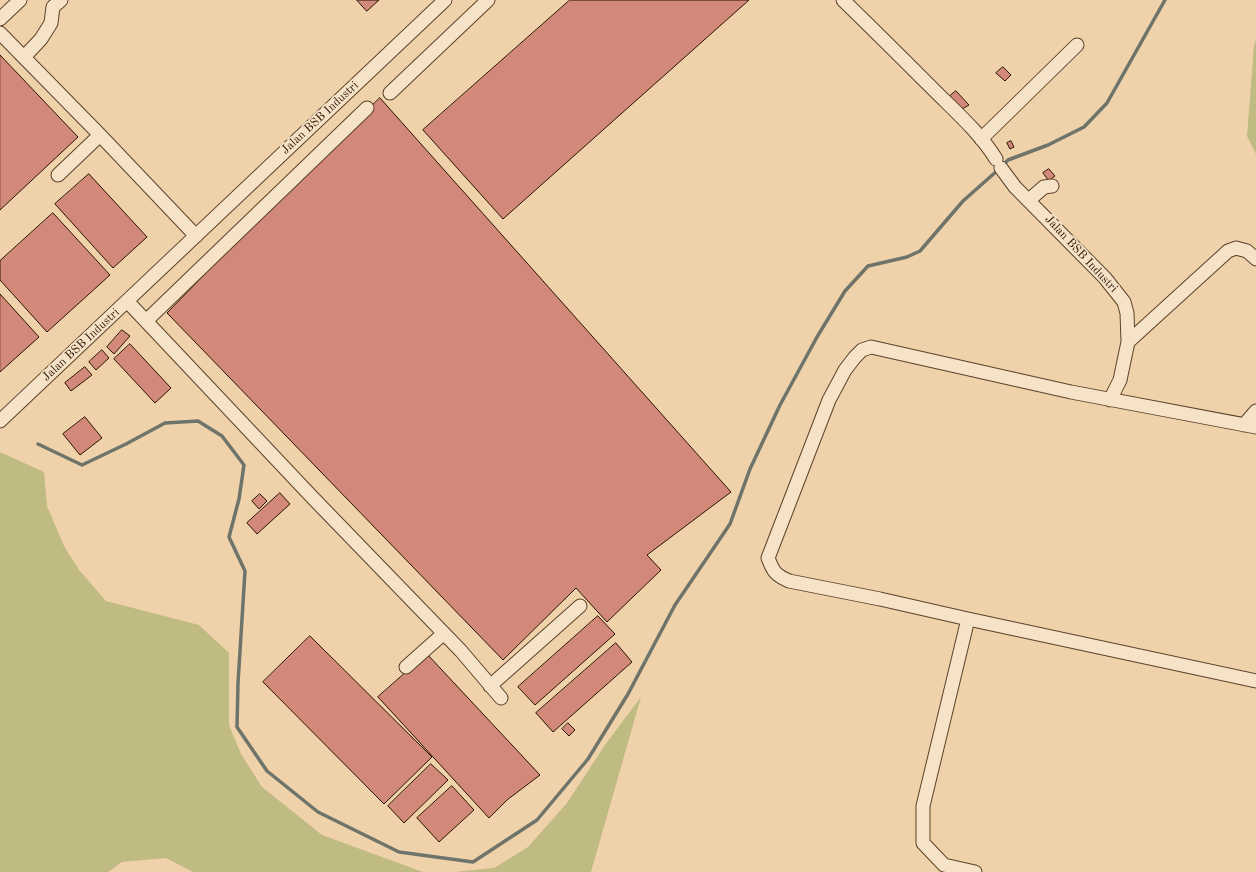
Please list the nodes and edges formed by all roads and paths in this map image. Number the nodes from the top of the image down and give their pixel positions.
1 (20, 0) edge
2 (61, 0) edge
3 (445, 0) edge
4 (488, 0) edge
5 (843, 0) edge
6 (0, 19) edge
7 (0, 33) edge
8 (1077, 45) dead end
9 (24, 57) junction
10 (390, 93) dead end
11 (368, 108) dead end
12 (100, 135) junction
13 (981, 138) junction
14 (58, 175) dead end
15 (1052, 186) dead end
16 (1029, 200) junction
17 (196, 236) junction
18 (1256, 259) edge
19 (127, 301) junction
20 (146, 321) junction
21 (1128, 342) junction
22 (1105, 399) junction
23 (1256, 411) edge
24 (0, 420) edge
25 (1250, 426) edge
26 (580, 606) dead end
27 (968, 620) junction
28 (443, 634) junction
29 (406, 667) dead end
30 (1256, 681) edge
31 (490, 686) junction
32 (501, 698) dead end
33 (975, 872) edge

1 - 6 lane
2 - 9 lane
3 - 17 lane, Jalan BSB Industri
4 - 10 lane
5 - 13 lane, Jalan BSB Industri
7 - 9 lane
8 - 13 lane
9 - 12 lane
11 - 20 lane
12 - 14 lane
12 - 17 lane
13 - 16 lane, Jalan BSB Industri
15 - 16 lane
16 - 21 lane, Jalan BSB Industri
17 - 19 lane, Jalan BSB Industri
18 - 21 lane
19 - 20 lane
19 - 24 lane, Jalan BSB Industri
20 - 28 lane
21 - 22 lane, Jalan BSB Industri
22 - 25 lane
22 - 27 lane
23 - 25 lane
26 - 31 lane
27 - 30 lane
27 - 33 lane
28 - 29 lane
28 - 31 lane
31 - 32 lane

